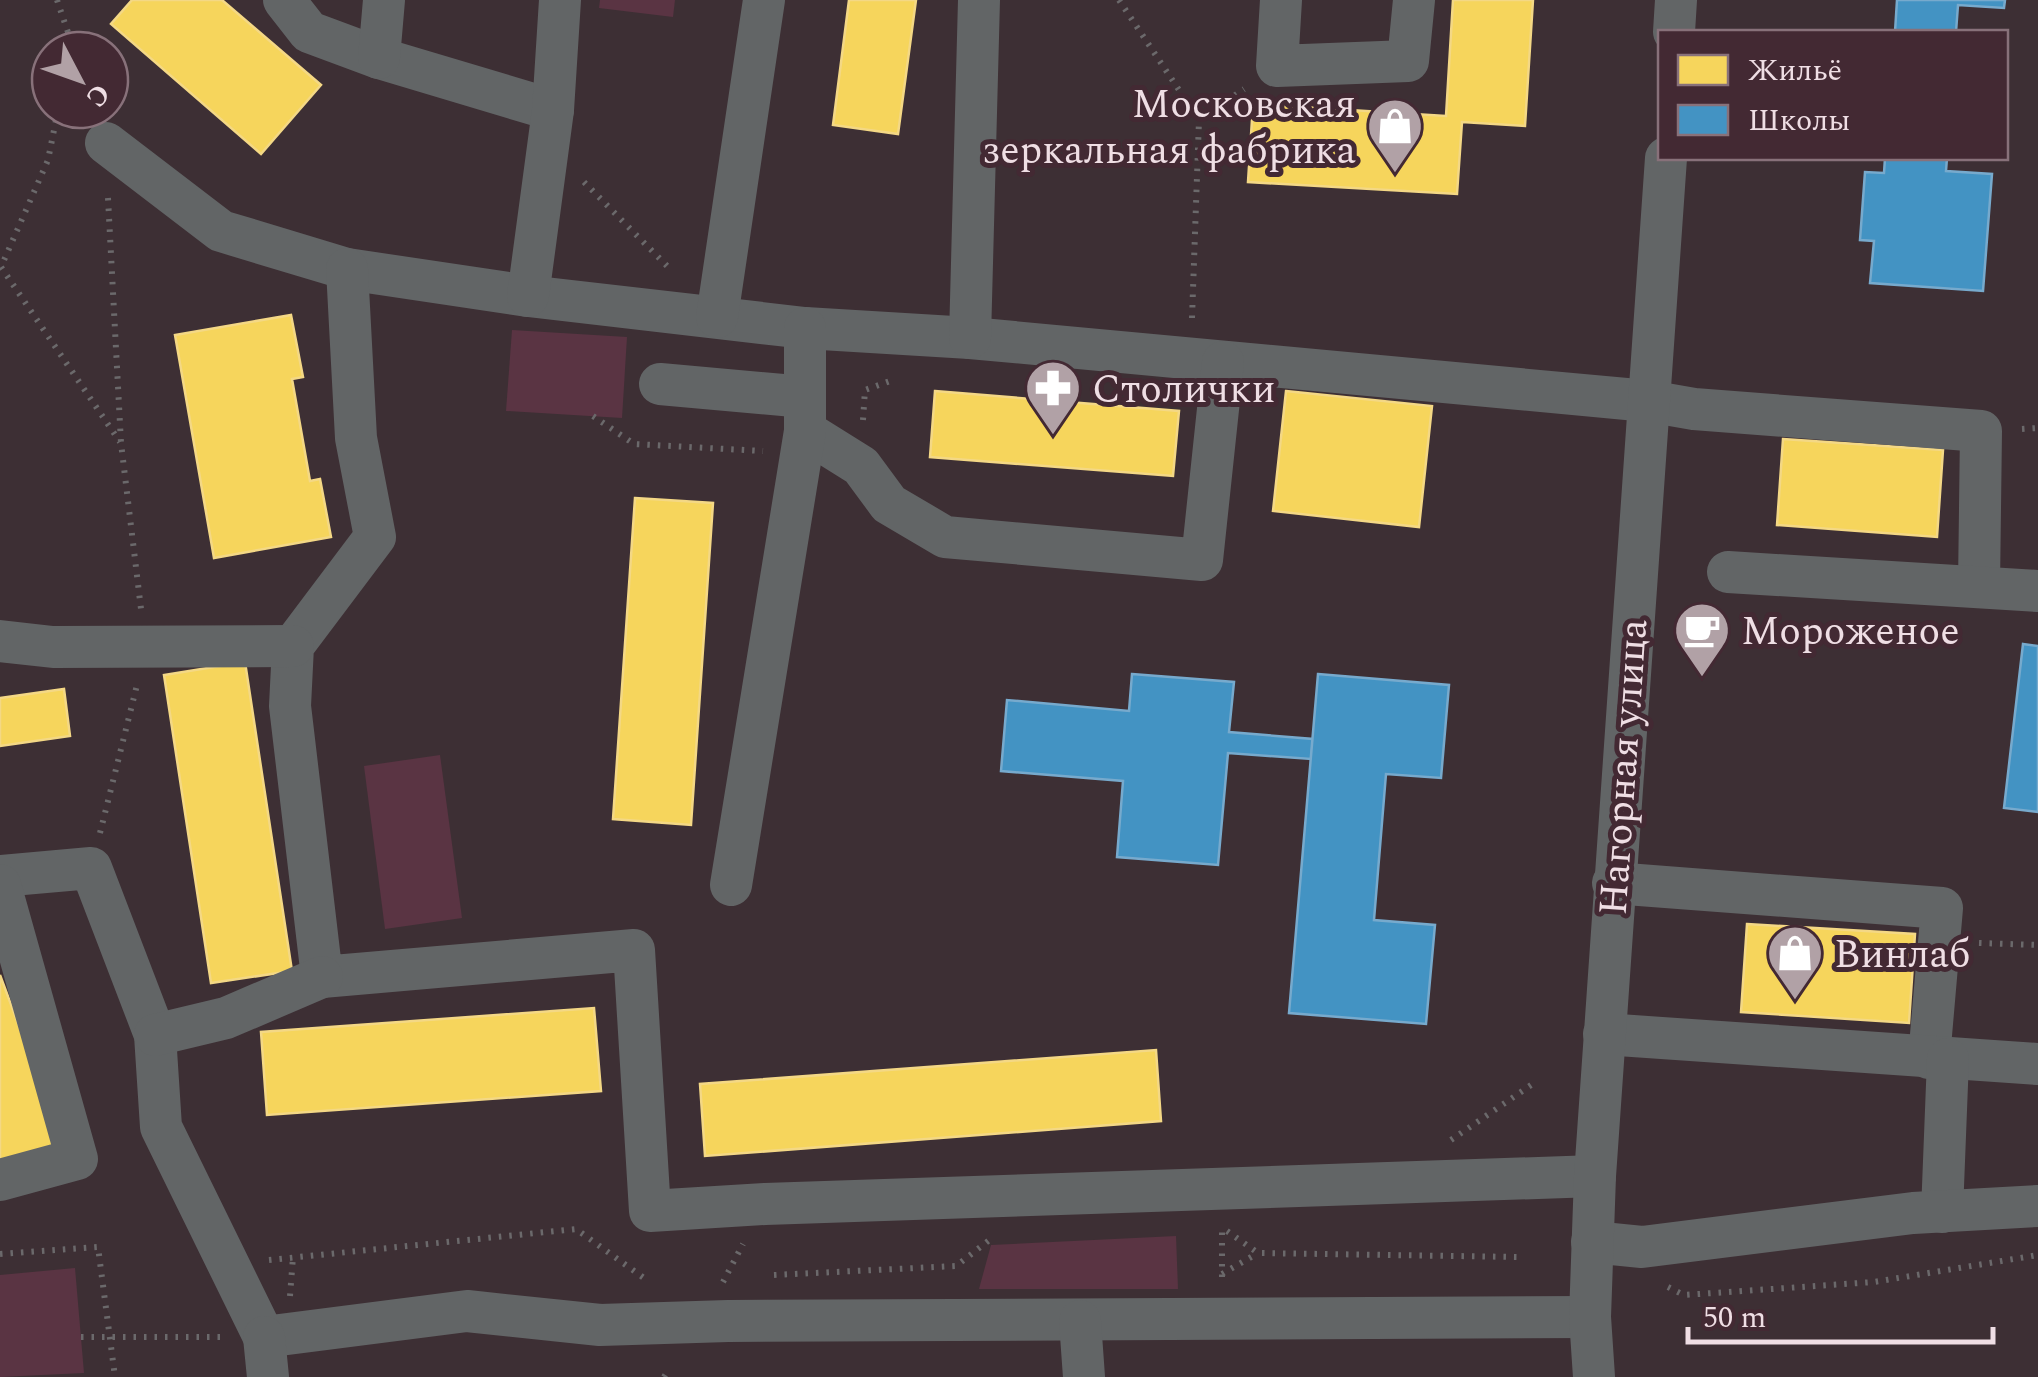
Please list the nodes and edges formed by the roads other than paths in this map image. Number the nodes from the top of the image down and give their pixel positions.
1 (284, 0) edge
2 (384, 0) edge
3 (560, 0) edge
4 (764, 0) edge
5 (979, 0) edge
6 (1281, 0) edge
7 (1414, 0) edge
8 (1676, 0) edge
9 (1674, 30) edge
10 (379, 58) junction
11 (551, 127) junction
12 (106, 143) road end
13 (1666, 160) edge
14 (346, 269) junction
15 (528, 296) junction
16 (717, 317) junction
17 (805, 328) junction
18 (970, 338) junction
19 (1207, 360) junction
20 (660, 384) dead end
21 (1648, 401) junction
22 (805, 414) junction
23 (1728, 572) dead end
24 (1978, 586) junction
25 (2038, 591) edge
26 (0, 641) edge
27 (293, 646) junction
28 (0, 876) edge
29 (1614, 882) junction
30 (731, 885) dead end
31 (0, 886) edge
32 (322, 977) junction
33 (155, 1034) junction
34 (1604, 1034) junction
35 (1939, 1058) junction
36 (2038, 1064) edge
37 (1595, 1176) junction
38 (0, 1180) edge
39 (2038, 1206) edge
40 (1942, 1212) junction
41 (1592, 1242) junction
42 (1590, 1317) junction
43 (1080, 1321) junction
44 (266, 1357) edge
45 (1084, 1377) edge
46 (1594, 1377) edge

1 - 10 street
2 - 10 street
3 - 11 street
4 - 16 street
5 - 18 street
6 - 7 street
8 - 9 street
10 - 11 street
11 - 15 street
12 - 14 street
13 - 21 street, Нагорная улица
14 - 15 street
14 - 27 street
15 - 16 street
16 - 17 street
17 - 18 street
17 - 22 street
18 - 19 street
19 - 21 street
19 - 22 street
20 - 22 street
21 - 24 street
21 - 29 street, Нагорная улица
22 - 30 street
23 - 24 street
24 - 25 street
26 - 27 street
27 - 32 street
28 - 33 street
29 - 34 street, Нагорная улица
29 - 35 street
31 - 38 street
32 - 33 street
32 - 37 street
33 - 44 street
34 - 35 street
34 - 37 street, Нагорная улица
35 - 36 street
35 - 40 street
37 - 41 street, Нагорная улица
39 - 40 street
40 - 41 street
41 - 42 street, Нагорная улица
42 - 43 street
42 - 46 street, Нагорная улица
43 - 44 street
43 - 45 street

